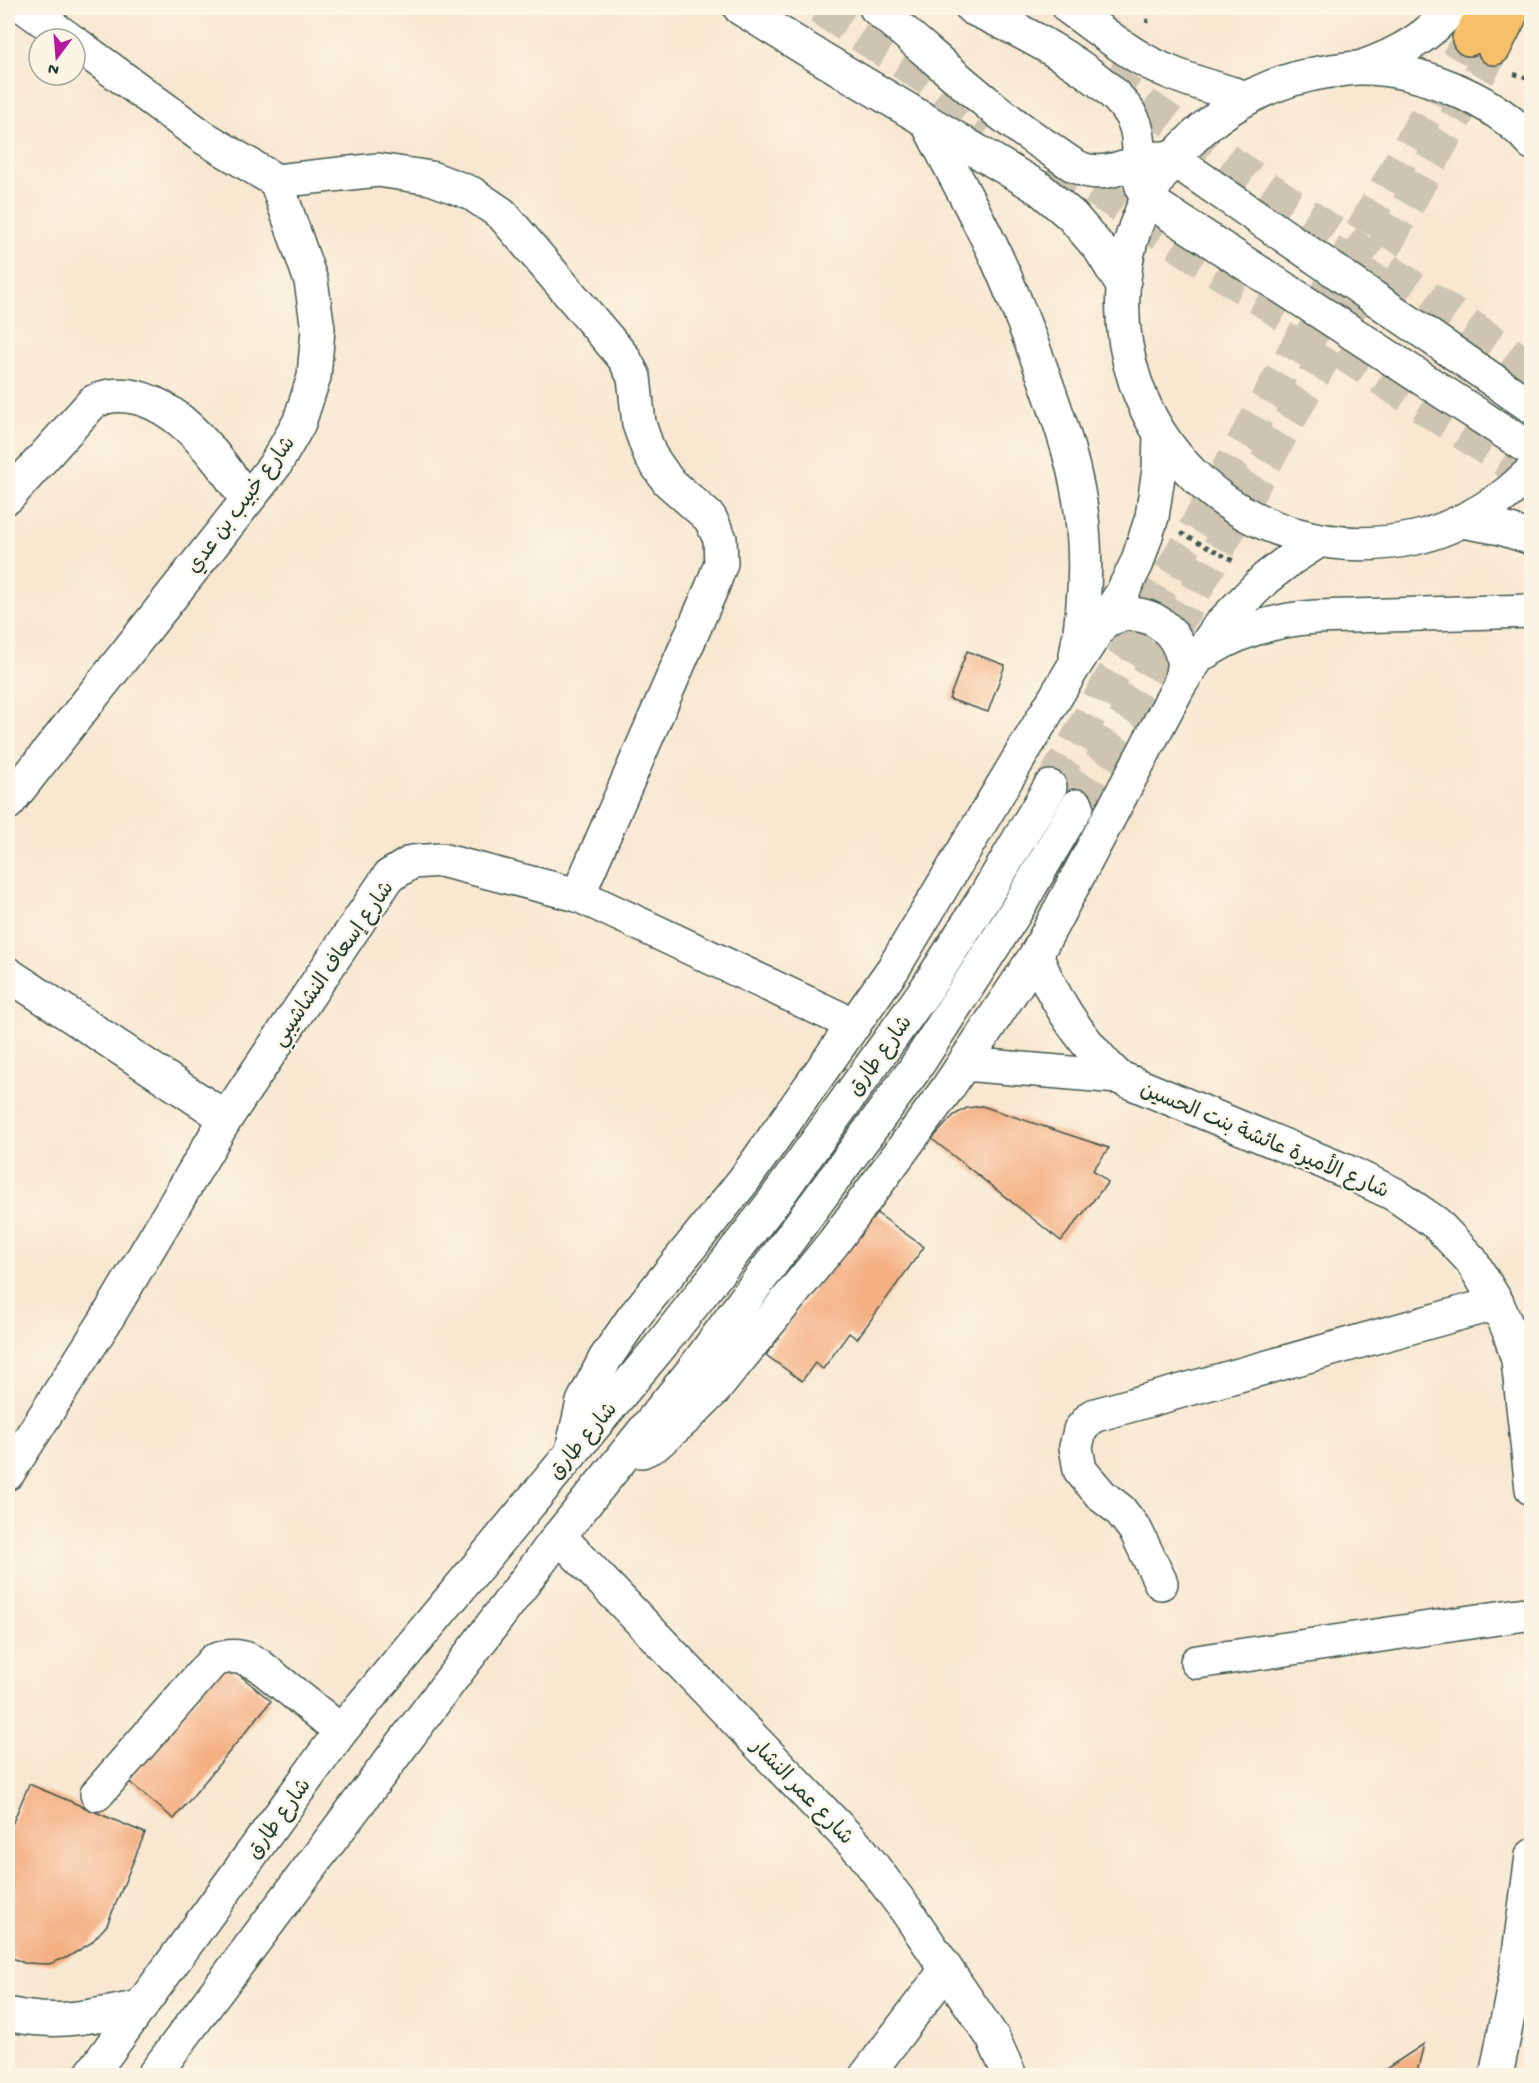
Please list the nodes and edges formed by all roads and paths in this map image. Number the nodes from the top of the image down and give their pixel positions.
1 (26, 8) edge
2 (740, 8) edge
3 (876, 8) edge
4 (972, 8) edge
5 (1069, 8) edge
6 (1452, 8) edge
7 (1485, 8) edge
8 (1514, 8) edge
9 (52, 27) edge
10 (87, 52) edge
11 (1359, 68) junction
12 (1247, 98) junction
13 (927, 122) junction
14 (1532, 143) edge
15 (1173, 159) junction
16 (1139, 162) junction
17 (276, 181) junction
18 (1148, 200) junction
19 (1123, 286) junction
20 (1532, 407) edge
21 (1160, 435) junction
22 (1532, 450) edge
23 (1532, 471) edge
24 (8, 496) edge
25 (246, 500) junction
26 (1462, 521) junction
27 (1532, 538) edge
28 (1320, 540) junction
29 (1532, 611) edge
30 (1104, 621) junction
31 (1200, 656) junction
32 (1073, 668) junction
33 (1180, 684) junction
34 (1050, 787) tunnel mouth
35 (8, 803) edge
36 (1077, 806) tunnel mouth
37 (578, 895) junction
38 (1036, 955) junction
39 (8, 974) edge
40 (854, 1025) junction
41 (964, 1065) junction
42 (1118, 1077) junction
43 (226, 1118) junction
44 (1497, 1303) junction
45 (1525, 1359) edge
46 (573, 1451) junction
47 (616, 1464) junction
48 (8, 1473) edge
49 (1532, 1489) edge
50 (559, 1536) junction
51 (1161, 1583) dead end
52 (1532, 1613) edge
53 (1197, 1662) dead end
54 (341, 1731) junction
55 (97, 1794) dead end
56 (1532, 1856) edge
57 (946, 1970) junction
58 (141, 2007) junction
59 (8, 2014) edge
60 (90, 2076) edge
61 (153, 2076) edge
62 (866, 2076) edge
63 (1010, 2076) edge
64 (1496, 2076) edge

1 - 9 street
2 - 13 street
3 - 16 street
4 - 16 street
5 - 12 street
6 - 11 street
7 - 8 main road
10 - 17 street
11 - 12 street
11 - 14 street
12 - 15 street
13 - 19 street
13 - 32 street
15 - 16 street
15 - 18 street
15 - 20 street
16 - 18 street
17 - 25 street, شارع خبيب بن عدي
17 - 37 street
18 - 19 street
18 - 22 street
19 - 21 street
21 - 28 street
21 - 30 street
23 - 26 street
24 - 25 street
25 - 35 street, شارع خبيب بن عدي
26 - 27 street
26 - 28 street
28 - 31 street
29 - 31 street
30 - 32 street
30 - 33 street
31 - 33 street
32 - 40 street
33 - 38 street
34 - 46 street, شارع طارق
36 - 47 street, شارع طارق
37 - 40 street, شارع إسعاف النشاشيبي
37 - 43 street, شارع إسعاف النشاشيبي
38 - 41 street
38 - 42 street, شارع الأميرة عائشة بنت الحسين
39 - 43 street
40 - 46 street
41 - 42 street, شارع الأميرة عائشة بنت الحسين
41 - 47 street
42 - 44 street, شارع الأميرة عائشة بنت الحسين
43 - 48 street, شارع إسعاف النشاشيبي
44 - 45 street, شارع الأميرة عائشة بنت الحسين
44 - 51 street
45 - 49 street, شارع الأميرة عائشة بنت الحسين
46 - 54 street, شارع طارق
47 - 50 street, شارع طارق
50 - 57 street, شارع عمر النشار
50 - 61 street, شارع طارق
52 - 53 street
54 - 55 street
54 - 58 street, شارع طارق
56 - 64 street
57 - 62 street
57 - 63 street, شارع عمر النشار
58 - 59 street
58 - 60 street, شارع طارق

